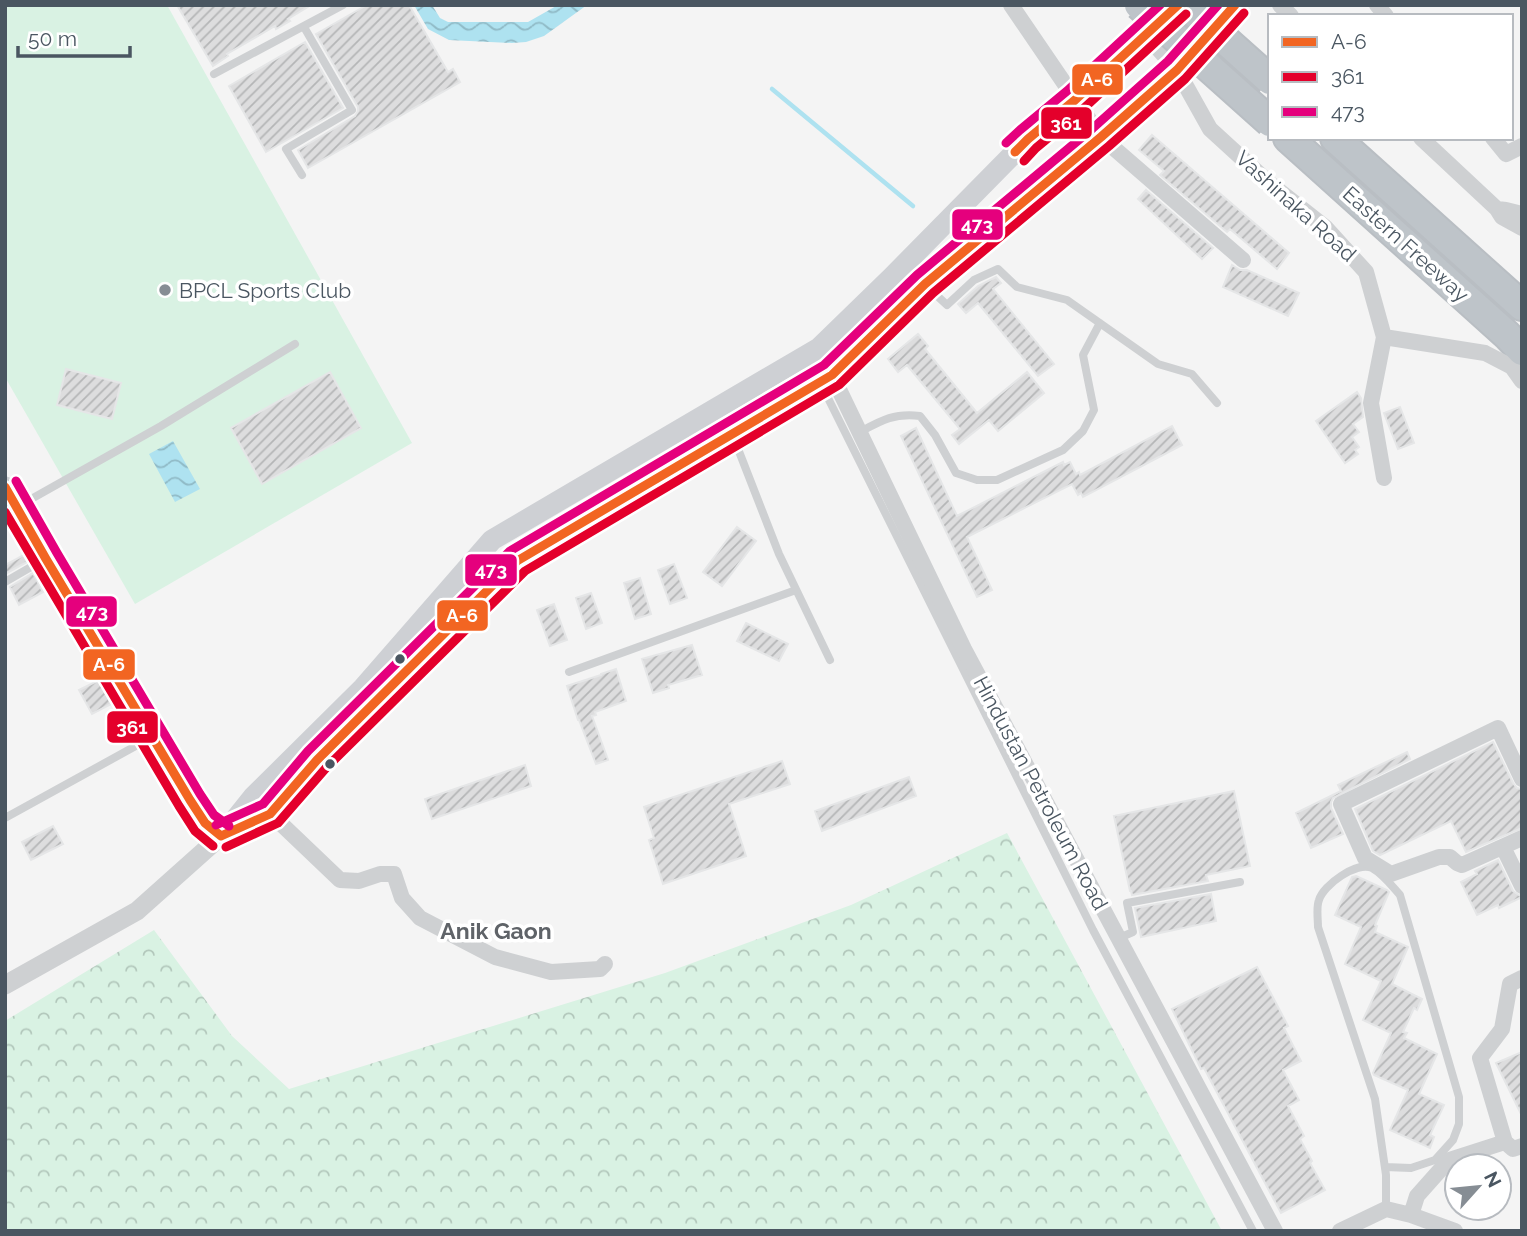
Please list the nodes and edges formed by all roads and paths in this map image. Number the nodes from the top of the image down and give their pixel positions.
1 (343, 5) edge
2 (1011, 5) edge
3 (1139, 5) edge
4 (1178, 5) edge
5 (1186, 5) edge
6 (1235, 5) edge
7 (304, 27) junction
8 (1146, 35) junction
9 (1177, 70) junction
10 (214, 74) dead end
11 (1268, 78) edge
12 (1075, 100) junction
13 (1268, 120) edge
14 (1101, 137) junction
15 (1290, 140) edge
16 (1337, 140) edge
17 (1424, 140) edge
18 (1495, 140) edge
19 (1522, 146) edge
20 (302, 175) dead end
21 (1497, 209) junction
22 (1522, 214) edge
23 (1522, 228) edge
24 (1243, 260) dead end
25 (904, 265) junction
26 (925, 284) junction
27 (1522, 306) edge
28 (1100, 323) junction
29 (1384, 337) junction
30 (295, 344) dead end
31 (813, 352) junction
32 (1519, 365) edge
33 (826, 378) junction
34 (1217, 403) dead end
35 (860, 432) junction
36 (732, 433) junction
37 (1384, 478) dead end
38 (5, 487) edge
39 (17, 508) junction
40 (46, 559) junction
41 (5, 582) edge
42 (796, 590) junction
43 (830, 660) dead end
44 (569, 672) dead end
45 (152, 737) junction
46 (1522, 779) edge
47 (253, 797) junction
48 (270, 814) junction
49 (5, 818) edge
50 (221, 836) junction
51 (1522, 838) edge
52 (1503, 847) junction
53 (1240, 882) dead end
54 (1522, 886) edge
55 (1119, 938) junction
56 (605, 964) dead end
57 (1522, 978) edge
58 (5, 985) edge
59 (1505, 1142) junction
60 (1522, 1146) edge
61 (1385, 1167) junction
62 (1386, 1209) junction
63 (1411, 1215) junction
64 (1253, 1231) edge
65 (1275, 1231) edge
66 (1340, 1231) edge
67 (1455, 1231) edge

1 - 7 lane
2 - 12 street
3 - 13 highway, bridge
4 - 8 main road
5 - 11 highway, bridge
6 - 9 main road
7 - 10 lane
7 - 20 lane
8 - 9 street, Vashinaka Road
8 - 12 main road
9 - 14 main road
9 - 29 street, Vashinaka Road
12 - 14 street
12 - 25 main road
14 - 24 street
14 - 26 main road
15 - 32 highway, Eastern Freeway
16 - 27 highway, Eastern Freeway
17 - 21 street
18 - 19 street
21 - 22 street
21 - 23 street
25 - 26 lane
25 - 31 main road
26 - 28 lane
26 - 33 main road
28 - 34 lane
28 - 35 lane
29 - 32 street
29 - 37 street
30 - 39 lane
31 - 33 street, Hindustan Petroleum Road
31 - 47 main road
33 - 35 street, Hindustan Petroleum Road
33 - 36 main road
33 - 64 lane
35 - 55 street, Hindustan Petroleum Road
36 - 42 lane
36 - 48 main road
38 - 39 main road
39 - 40 main road
40 - 41 lane
40 - 45 main road
42 - 43 lane
42 - 44 lane
45 - 49 lane
45 - 50 main road
46 - 52 street
47 - 48 street
47 - 50 main road
48 - 50 main road
48 - 56 street
50 - 58 street
51 - 52 street
52 - 54 street
53 - 55 lane
55 - 65 street, Hindustan Petroleum Road
57 - 59 street
59 - 60 street
59 - 63 street
61 - 61 lane
61 - 62 lane
62 - 63 street
62 - 66 street
63 - 67 street

